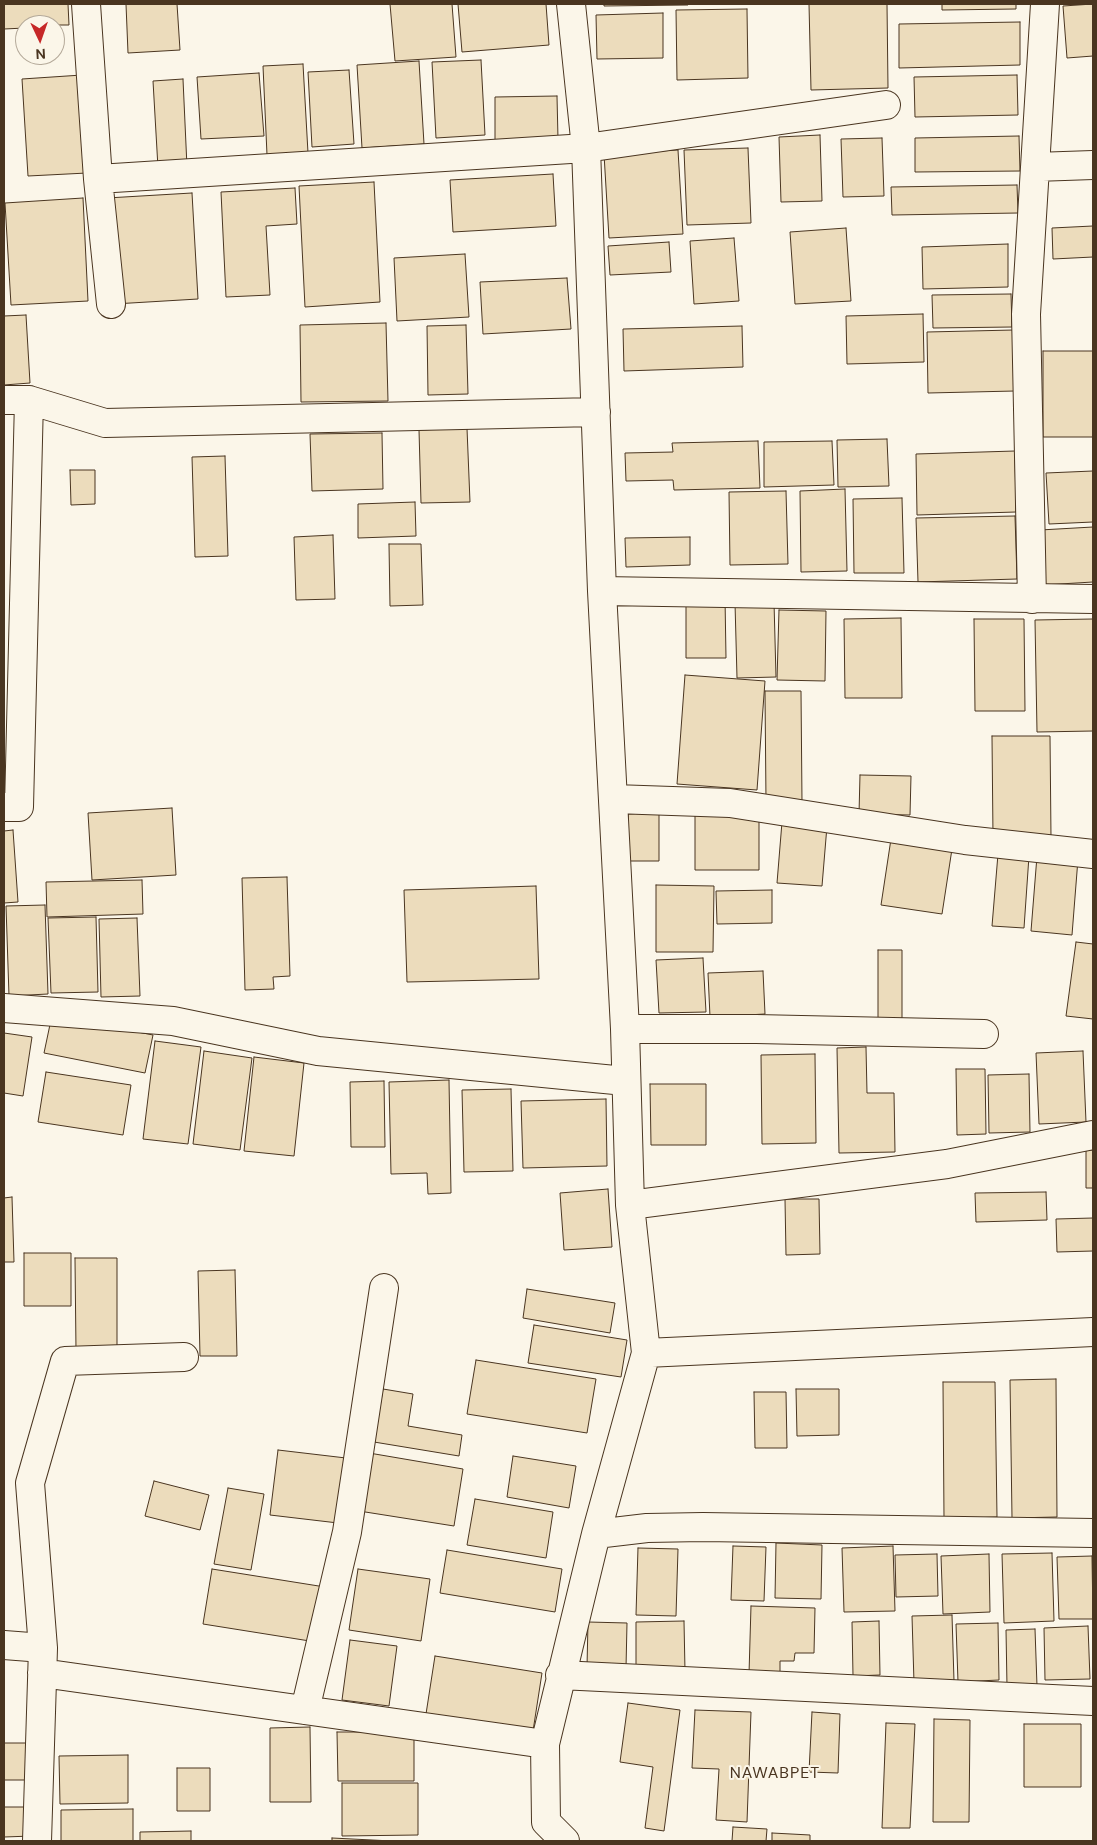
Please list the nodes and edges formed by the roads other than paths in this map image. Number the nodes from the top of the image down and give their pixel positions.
1 (86, 4) edge
2 (571, 4) edge
3 (1045, 4) edge
4 (886, 105) dead end
5 (586, 148) junction
6 (1093, 165) edge
7 (1035, 167) junction
8 (98, 179) junction
9 (111, 304) dead end
10 (16, 400) edge
11 (596, 412) junction
12 (602, 591) junction
13 (1032, 599) junction
14 (1093, 599) edge
15 (614, 799) junction
16 (4, 807) edge
17 (1093, 854) edge
18 (4, 1008) edge
19 (625, 1030) junction
20 (984, 1034) dead end
21 (625, 1081) junction
22 (1093, 1134) edge
23 (630, 1205) junction
24 (384, 1288) dead end
25 (1093, 1332) edge
26 (646, 1353) junction
27 (184, 1357) dead end
28 (1093, 1533) edge
29 (596, 1534) junction
30 (4, 1645) edge
31 (42, 1660) junction
32 (560, 1675) junction
33 (1093, 1701) edge
34 (305, 1710) junction
35 (545, 1744) junction
36 (37, 1841) edge
37 (565, 1841) edge

1 - 8 street
2 - 5 street
3 - 7 street
4 - 5 street
5 - 8 street
5 - 11 street
6 - 7 street
7 - 13 street
8 - 9 street
10 - 11 street
10 - 16 street
11 - 12 street
12 - 13 street
12 - 15 street
13 - 14 street
15 - 17 street
15 - 19 street
18 - 21 street
19 - 20 street
19 - 21 street
21 - 23 street
22 - 23 street
23 - 26 street
24 - 34 street
25 - 26 street
26 - 29 street
27 - 31 street
28 - 29 street
29 - 32 street
30 - 31 street
31 - 34 street
31 - 36 street
32 - 33 street
32 - 35 street
34 - 35 street
35 - 37 street

